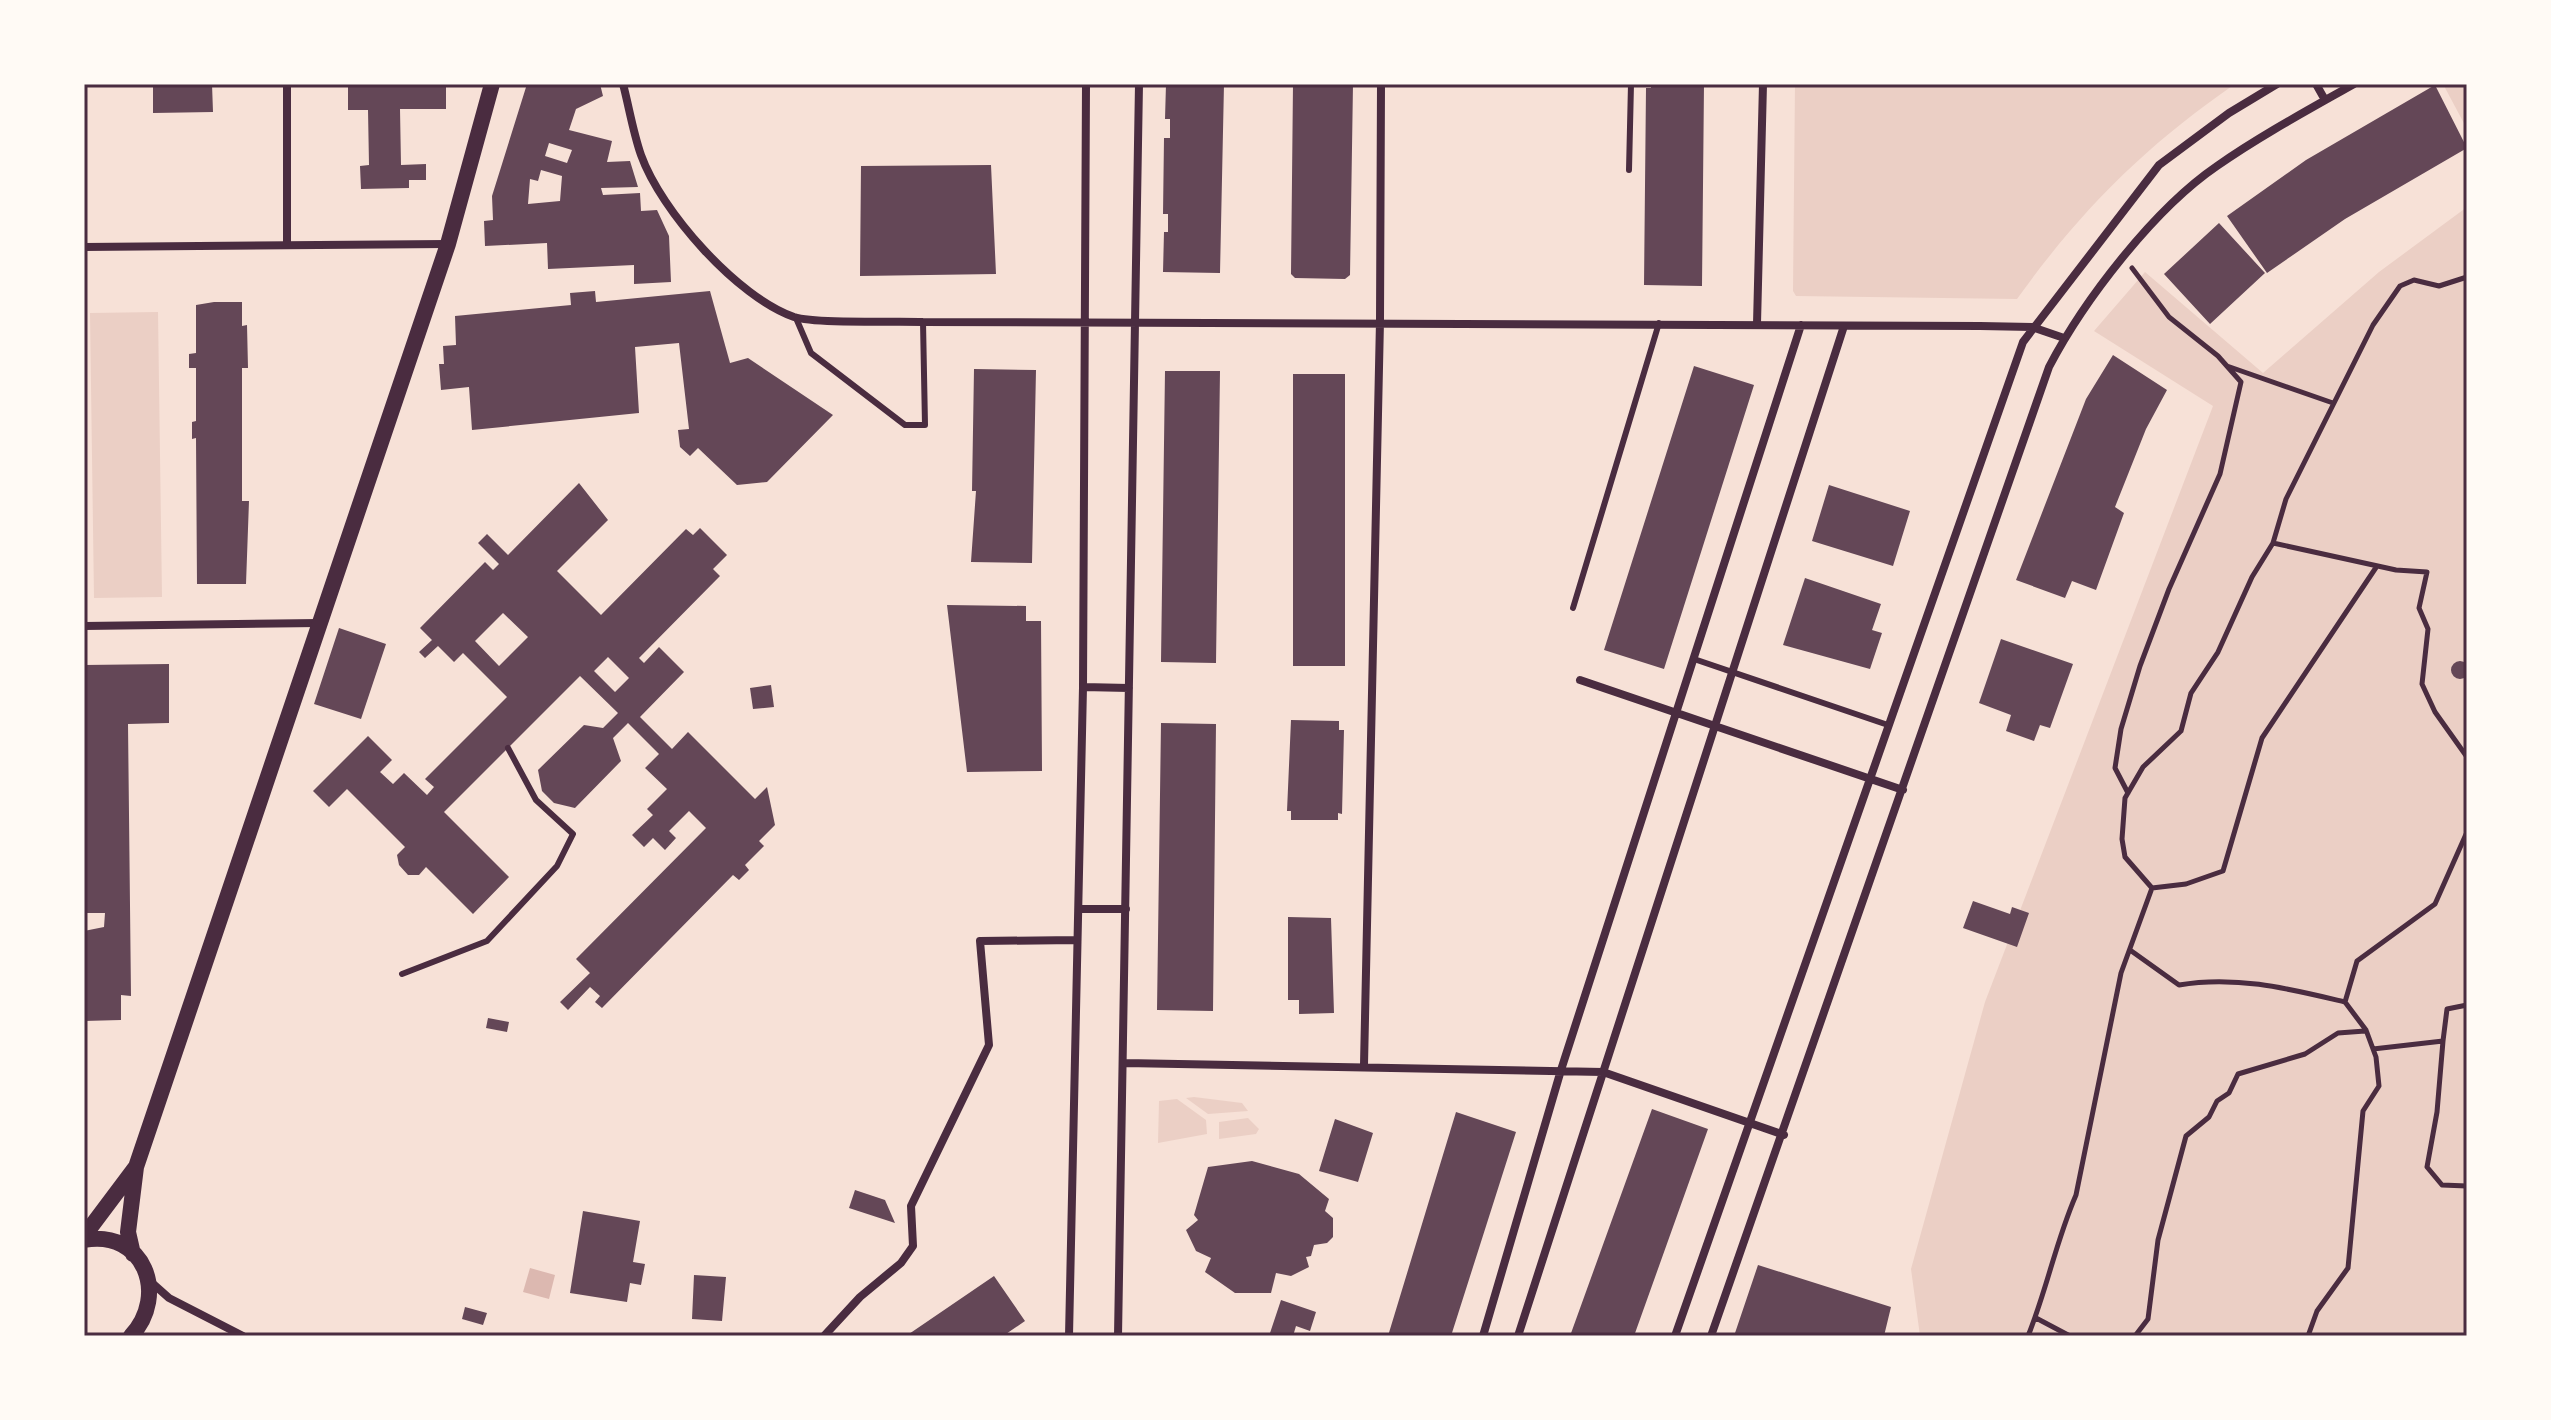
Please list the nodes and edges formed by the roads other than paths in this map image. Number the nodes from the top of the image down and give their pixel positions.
1 (287, 84) edge
2 (492, 84) edge
3 (623, 84) edge
4 (1086, 84) edge
5 (1139, 84) edge
6 (1381, 84) edge
7 (1631, 84) edge
8 (1763, 84) edge
9 (2277, 84) edge
10 (2316, 84) edge
11 (2354, 84) edge
12 (2325, 100) junction
13 (1629, 170) dead end
14 (448, 244) junction
15 (287, 245) junction
16 (84, 247) edge
17 (796, 318) junction
18 (1083, 320) junction
19 (1136, 320) junction
20 (1380, 321) junction
21 (923, 322) junction
22 (1659, 323) junction
23 (1757, 324) junction
24 (1801, 325) junction
25 (1844, 326) junction
26 (2032, 327) junction
27 (2064, 338) junction
28 (1573, 608) dead end
29 (319, 623) junction
30 (84, 626) edge
31 (1694, 659) junction
32 (1733, 672) junction
33 (1580, 680) dead end
34 (1083, 687) junction
35 (1129, 688) junction
36 (1677, 712) junction
37 (1715, 725) junction
38 (1888, 725) junction
39 (508, 748) dead end
40 (1870, 778) junction
41 (1903, 790) junction
42 (1079, 909) junction
43 (1126, 909) junction
44 (1077, 940) junction
45 (402, 974) dead end
46 (1125, 1063) junction
47 (1364, 1065) junction
48 (1561, 1070) junction
49 (1603, 1072) junction
50 (1749, 1123) junction
51 (1784, 1135) junction
52 (136, 1167) junction
53 (84, 1238) edge
54 (133, 1254) junction
55 (149, 1280) junction
56 (131, 1336) edge
57 (243, 1336) edge
58 (824, 1336) edge
59 (1069, 1336) edge
60 (1118, 1336) edge
61 (1483, 1336) edge
62 (1518, 1336) edge
63 (1675, 1336) edge
64 (1711, 1336) edge

1 - 15 street
2 - 14 main road
3 - 17 street
4 - 18 street
5 - 19 street
6 - 20 street
7 - 13 lane
8 - 23 street
9 - 26 street
10 - 12 street
11 - 12 street
12 - 27 street
14 - 15 street
14 - 29 main road
15 - 16 street
17 - 21 street
17 - 21 lane
18 - 19 street
18 - 21 street
18 - 34 street
19 - 20 street
19 - 35 street
20 - 22 street
20 - 47 street
22 - 23 street
22 - 28 lane
23 - 24 street
24 - 25 street
24 - 31 street
25 - 26 street
25 - 32 street
26 - 27 street
26 - 38 street
27 - 41 street
29 - 30 street
29 - 52 main road
31 - 32 lane
31 - 36 street
32 - 37 street
32 - 38 lane
33 - 36 street
34 - 35 street
34 - 42 street
35 - 43 street
36 - 37 street
36 - 48 street
37 - 40 street
37 - 49 street
38 - 40 street
39 - 45 lane
40 - 41 street
40 - 50 street
41 - 51 street
42 - 43 street
42 - 44 street
43 - 46 street
44 - 58 street
44 - 59 street
46 - 47 street
46 - 60 street
47 - 48 street
48 - 49 street
48 - 61 street
49 - 50 street
49 - 62 street
50 - 51 street
50 - 63 street
51 - 64 street
52 - 53 main road
52 - 54 main road
53 - 54 main road
54 - 55 main road
55 - 56 main road
55 - 57 street

